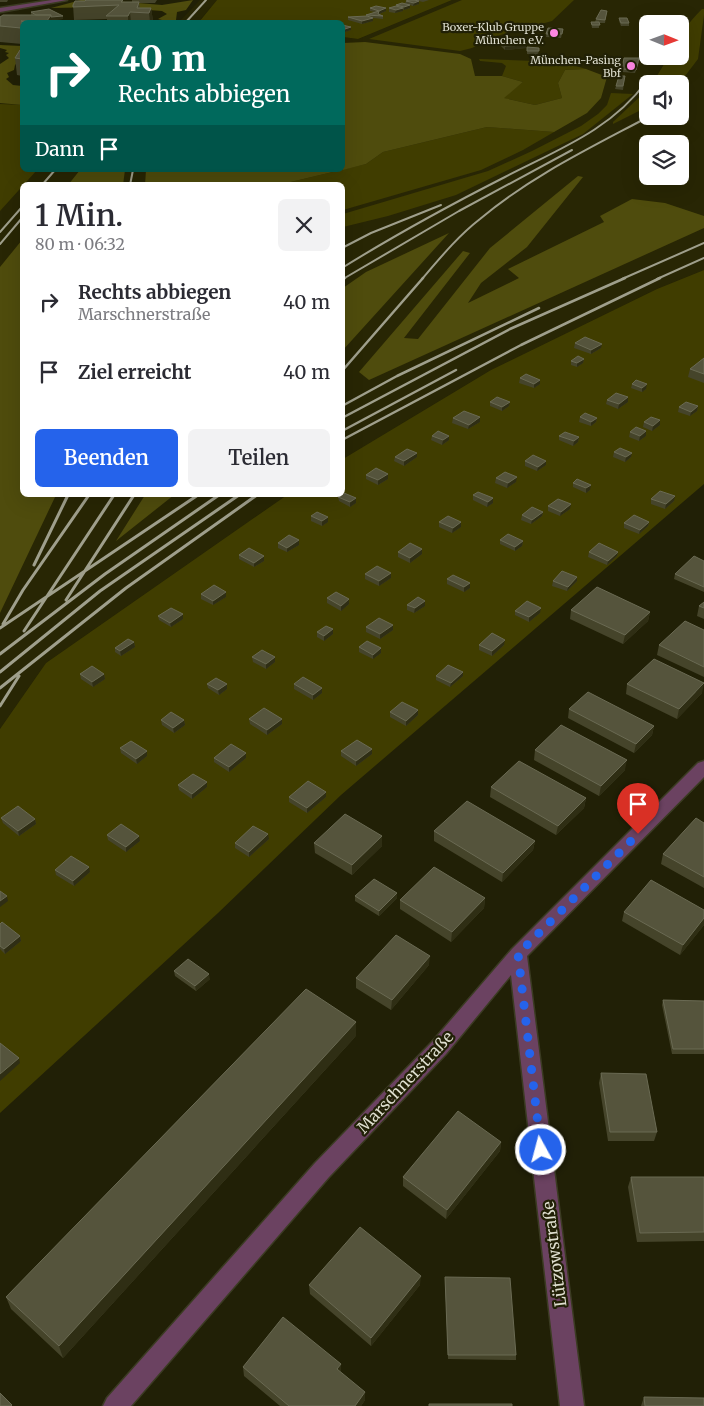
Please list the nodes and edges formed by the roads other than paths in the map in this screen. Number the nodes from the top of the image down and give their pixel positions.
1 (64, 0) edge
2 (0, 10) edge
3 (704, 767) edge
4 (518, 954) junction
5 (115, 1406) edge
6 (572, 1406) edge

1 - 2 street
3 - 4 street, Marschnerstraße
4 - 5 street, Marschnerstraße
4 - 6 street, Lützowstraße

